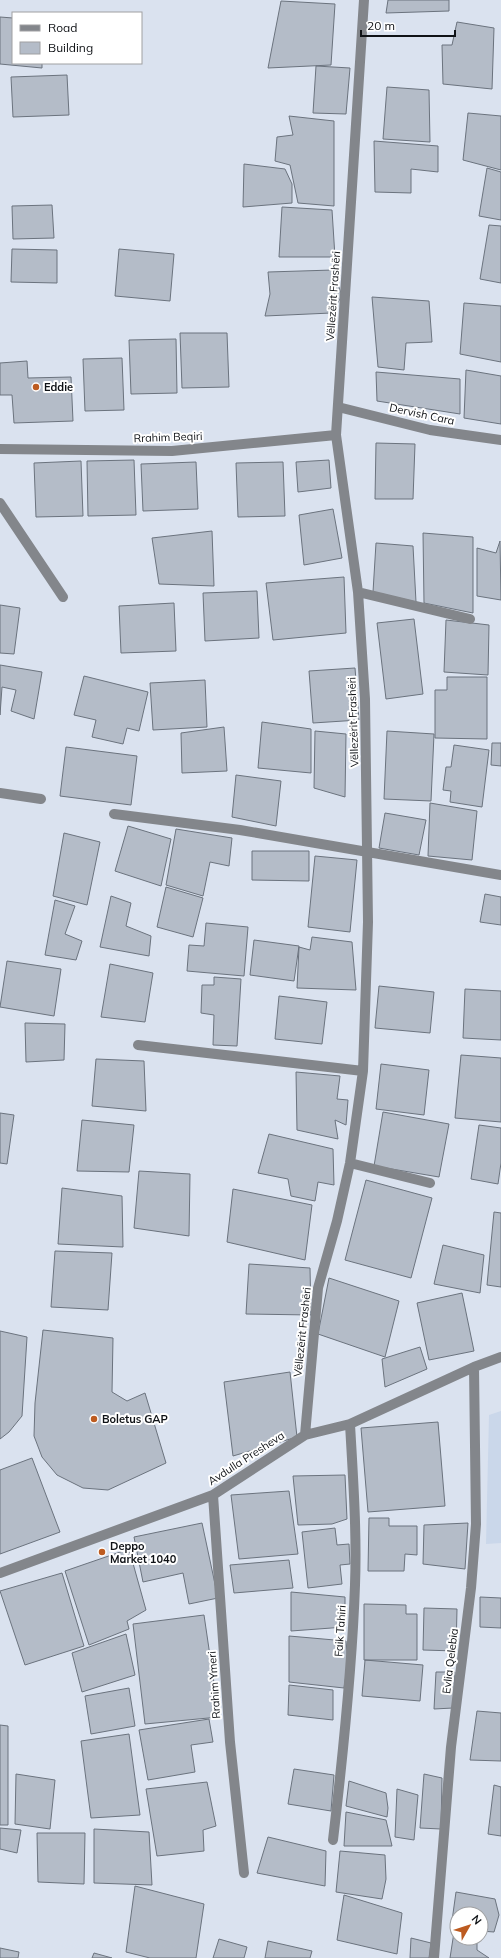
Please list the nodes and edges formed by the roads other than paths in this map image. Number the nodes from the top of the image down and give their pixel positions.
1 (364, 0) edge
2 (338, 407) junction
3 (336, 435) junction
4 (501, 440) edge
5 (0, 449) edge
6 (0, 503) edge
7 (358, 592) junction
8 (63, 597) dead end
9 (470, 618) dead end
10 (0, 793) edge
11 (41, 798) dead end
12 (114, 814) dead end
13 (368, 852) junction
14 (501, 875) edge
15 (138, 1046) dead end
16 (363, 1071) junction
17 (350, 1163) junction
18 (430, 1183) dead end
19 (501, 1357) edge
20 (474, 1367) junction
21 (350, 1424) junction
22 (305, 1435) junction
23 (213, 1495) junction
24 (0, 1573) edge
25 (333, 1840) dead end
26 (244, 1873) dead end
27 (434, 1958) edge

1 - 2 street, Vëllezërit Frashëri
2 - 3 street, Vëllezërit Frashëri
2 - 4 street, Dervish Cara
3 - 5 street, Rrahim Beqiri
3 - 7 street, Vëllezërit Frashëri
6 - 8 street
7 - 9 street
7 - 13 street, Vëllezërit Frashëri
10 - 11 street
12 - 13 street
13 - 14 street
13 - 16 street, Vëllezërit Frashëri
15 - 16 street
16 - 17 street, Vëllezërit Frashëri
17 - 18 street
17 - 22 street, Vëllezërit Frashëri
19 - 20 street, Avdulla Presheva
20 - 21 street, Avdulla Presheva
20 - 27 street, Evlia Qelebia
21 - 22 street, Avdulla Presheva
21 - 25 street, Faik Tahiri
22 - 23 street, Avdulla Presheva
23 - 24 street, Avdulla Presheva
23 - 26 street, Rrahim Ymeri

